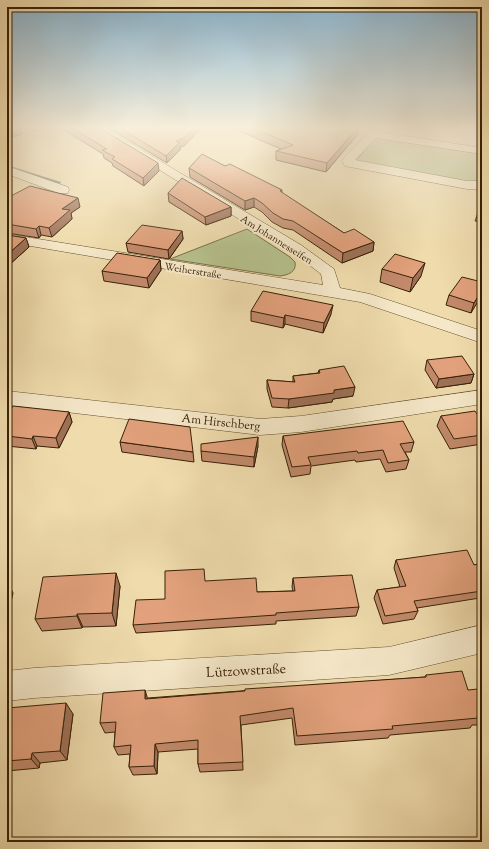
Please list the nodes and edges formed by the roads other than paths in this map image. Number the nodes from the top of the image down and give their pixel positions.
1 (161, 167) edge
2 (368, 167) edge
3 (7, 170) edge
4 (482, 185) edge
5 (63, 190) dead end
6 (7, 238) edge
7 (333, 292) junction
8 (482, 337) edge
9 (482, 397) edge
10 (7, 398) edge
11 (482, 639) edge
12 (7, 686) edge

1 - 7 street, Am Johannesseifen
2 - 4 street
3 - 5 street
6 - 7 street, Weiherstraße
7 - 8 street
9 - 10 street, Am Hirschberg
11 - 12 street, Lützowstraße

